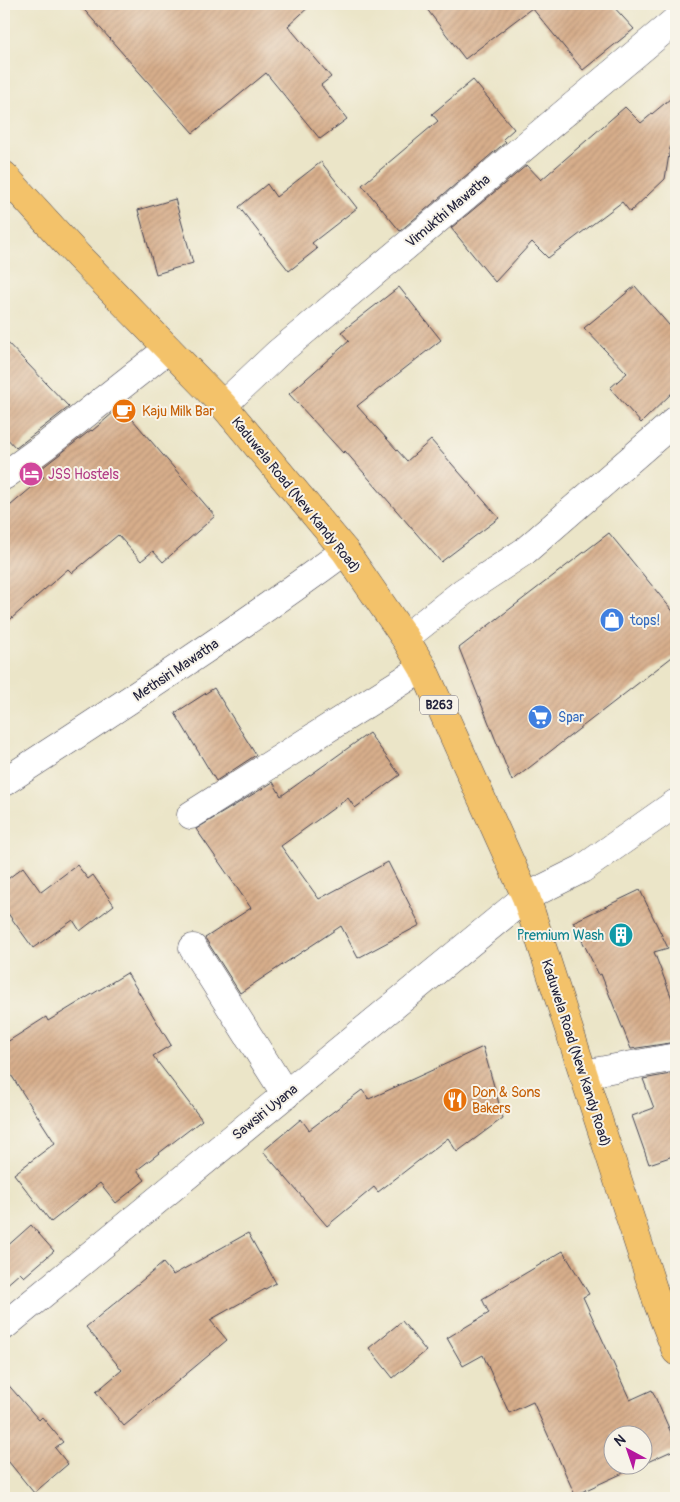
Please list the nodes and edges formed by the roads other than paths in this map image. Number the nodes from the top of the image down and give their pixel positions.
1 (676, 20) edge
2 (7, 185) edge
3 (168, 349) junction
4 (223, 405) junction
5 (676, 420) edge
6 (4, 476) edge
7 (345, 551) junction
8 (405, 638) junction
9 (422, 668) junction
10 (4, 782) edge
11 (676, 803) edge
12 (191, 815) dead end
13 (526, 897) junction
14 (193, 948) dead end
15 (676, 1057) edge
16 (583, 1074) junction
17 (286, 1095) junction
18 (4, 1326) edge
19 (676, 1351) edge

1 - 4 street, Vimukthi Mawatha
2 - 3 main road, Kaduwela Road (New Kandy Road) / B263
3 - 4 main road, Kaduwela Road (New Kandy Road) / B263
3 - 6 street
4 - 7 main road, Kaduwela Road (New Kandy Road) / B263
5 - 8 street
7 - 8 main road, Kaduwela Road (New Kandy Road) / B263
7 - 10 street, Methsiri Mawatha
8 - 9 main road, Kaduwela Road (New Kandy Road) / B263
9 - 12 street
9 - 13 main road, Kaduwela Road (New Kandy Road) / B263
11 - 13 street, Sawsiri Uyana
13 - 16 main road, Kaduwela Road (New Kandy Road) / B263
13 - 17 street, Sawsiri Uyana
14 - 17 street
15 - 16 street
16 - 19 main road, Kaduwela Road (New Kandy Road) / B263
17 - 18 street, Sawsiri Uyana

